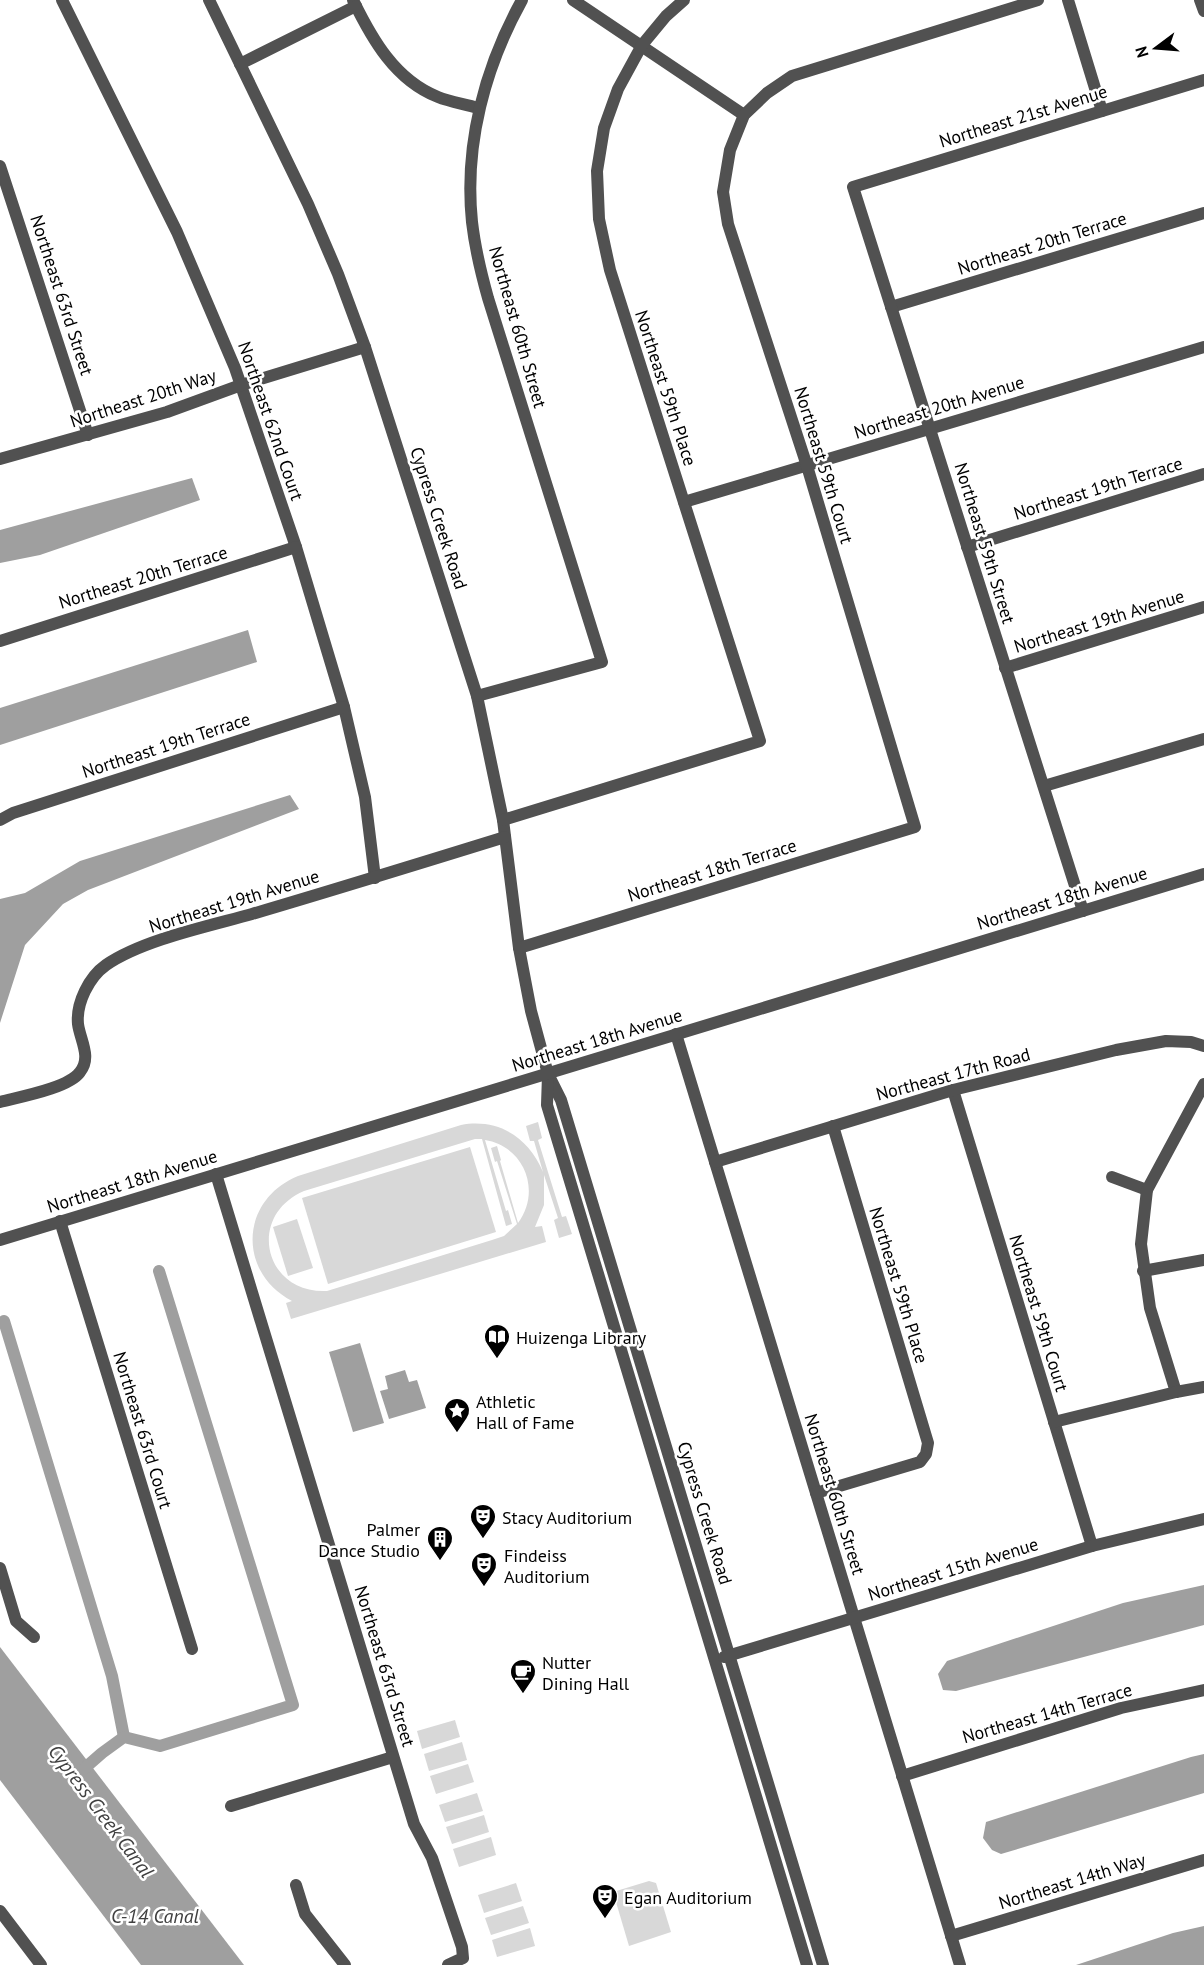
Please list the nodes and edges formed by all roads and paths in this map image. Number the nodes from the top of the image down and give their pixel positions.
1 (62, 0) edge
2 (208, 0) edge
3 (522, 0) edge
4 (573, 0) edge
5 (684, 0) edge
6 (1038, 0) edge
7 (1068, 0) edge
8 (1200, 0) edge
9 (355, 3) edge
10 (1204, 11) edge
11 (642, 45) junction
12 (240, 64) junction
13 (1204, 80) edge
14 (478, 108) junction
15 (1102, 111) junction
16 (744, 115) junction
17 (0, 166) edge
18 (853, 187) joint
19 (1204, 213) edge
20 (891, 307) junction
21 (365, 347) junction
22 (1204, 347) edge
23 (241, 385) junction
24 (930, 429) junction
25 (88, 435) junction
26 (0, 459) edge
27 (807, 466) junction
28 (1204, 474) edge
29 (684, 502) junction
30 (296, 547) junction
31 (967, 547) junction
32 (1204, 607) edge
33 (0, 641) edge
34 (1005, 669) junction
35 (477, 696) junction
36 (344, 707) junction
37 (1204, 739) edge
38 (1044, 786) junction
39 (0, 820) edge
40 (503, 820) junction
41 (915, 827) joint
42 (505, 837) junction
43 (1204, 874) edge
44 (375, 878) junction
45 (1083, 911) junction
46 (519, 948) junction
47 (676, 1034) junction
48 (1204, 1046) edge
49 (548, 1074) junction
50 (1204, 1084) edge
51 (953, 1090) junction
52 (0, 1102) edge
53 (833, 1126) junction
54 (716, 1162) junction
55 (216, 1174) junction
56 (1112, 1177) dead end
57 (1147, 1190) junction
58 (60, 1221) junction
59 (0, 1240) edge
60 (1204, 1260) edge
61 (1143, 1271) junction
62 (1204, 1387) edge
63 (1176, 1392) junction
64 (1054, 1422) junction
65 (816, 1493) junction
66 (1204, 1520) edge
67 (1092, 1546) junction
68 (0, 1568) edge
69 (854, 1618) junction
70 (34, 1637) dead end
71 (192, 1649) dead end
72 (730, 1656) junction
73 (714, 1660) junction
74 (1204, 1690) edge
75 (393, 1757) junction
76 (902, 1776) junction
77 (231, 1806) dead end
78 (1204, 1860) edge
79 (296, 1885) dead end
80 (0, 1911) edge
81 (951, 1936) junction
82 (41, 1965) edge
83 (345, 1965) edge
84 (448, 1965) edge
85 (807, 1965) edge
86 (822, 1965) edge
87 (960, 1965) edge

1 - 23 street, Northeast 62nd Court
2 - 12 street, Cypress Creek Road
3 - 14 street, Northeast 60th Street
4 - 11 street
5 - 11 street, Northeast 59th Place
6 - 16 street
7 - 15 street
8 - 10 street
9 - 12 street
9 - 14 street
11 - 16 street
11 - 29 street, Northeast 59th Place
12 - 21 street, Cypress Creek Road
13 - 15 street, Northeast 21st Avenue
14 - 35 street, Northeast 60th Street
15 - 18 street, Northeast 21st Avenue
16 - 27 street, Northeast 59th Court
17 - 25 street, Northeast 63rd Street
18 - 20 street, Northeast 59th Street
19 - 20 street, Northeast 20th Terrace
20 - 24 street, Northeast 59th Street
21 - 23 street, Northeast 20th Way
21 - 35 street, Cypress Creek Road
22 - 24 street, Northeast 20th Avenue
23 - 25 street, Northeast 20th Way
23 - 30 street, Northeast 62nd Court
24 - 27 street, Northeast 20th Avenue
24 - 31 street, Northeast 59th Street
25 - 26 street, Northeast 20th Way
27 - 29 street, Northeast 20th Avenue
27 - 41 street, Northeast 59th Court
28 - 31 street, Northeast 19th Terrace
29 - 40 street, Northeast 59th Place
30 - 33 street, Northeast 20th Terrace
30 - 36 street, Northeast 62nd Court
31 - 34 street, Northeast 59th Street
32 - 34 street, Northeast 19th Avenue
34 - 38 street, Northeast 59th Street
35 - 40 street, Cypress Creek Road
36 - 39 street, Northeast 19th Terrace
36 - 44 street, Northeast 62nd Court
37 - 38 street
38 - 45 street, Northeast 59th Street
40 - 42 street, Cypress Creek Road
41 - 46 street, Northeast 18th Terrace
42 - 44 street, Northeast 19th Avenue
42 - 46 street, Cypress Creek Road
43 - 45 street, Northeast 18th Avenue
44 - 52 street, Northeast 19th Avenue
45 - 47 street, Northeast 18th Avenue
46 - 49 street, Cypress Creek Road
47 - 49 street, Northeast 18th Avenue
47 - 54 street, Northeast 60th Street
48 - 51 street, Northeast 17th Road
49 - 55 street, Northeast 18th Avenue
49 - 72 street, Cypress Creek Road
49 - 73 street, Cypress Creek Road
50 - 57 street
51 - 53 street, Northeast 17th Road
51 - 64 street, Northeast 59th Court
53 - 54 street, Northeast 17th Road
53 - 65 street, Northeast 59th Place
54 - 65 street, Northeast 60th Street
55 - 58 street, Northeast 18th Avenue
55 - 75 street, Northeast 63rd Street
56 - 57 street
57 - 61 street
58 - 59 street, Northeast 18th Avenue
58 - 71 street, Northeast 63rd Court
60 - 61 street
61 - 63 street
62 - 63 street
63 - 64 street
64 - 67 street, Northeast 59th Court
65 - 69 street, Northeast 60th Street
66 - 67 street, Northeast 15th Avenue
67 - 69 street, Northeast 15th Avenue
68 - 70 street
69 - 72 street, Northeast 15th Avenue
69 - 76 street, Northeast 60th Street
72 - 73 street, Northeast 15th Avenue
72 - 86 street, Cypress Creek Road
73 - 85 street, Cypress Creek Road
74 - 76 street, Northeast 14th Terrace
75 - 77 street
75 - 84 street, Northeast 63rd Street
76 - 81 street, Northeast 60th Street
78 - 81 street, Northeast 14th Way
79 - 83 street
80 - 82 street
81 - 87 street, Northeast 60th Street

